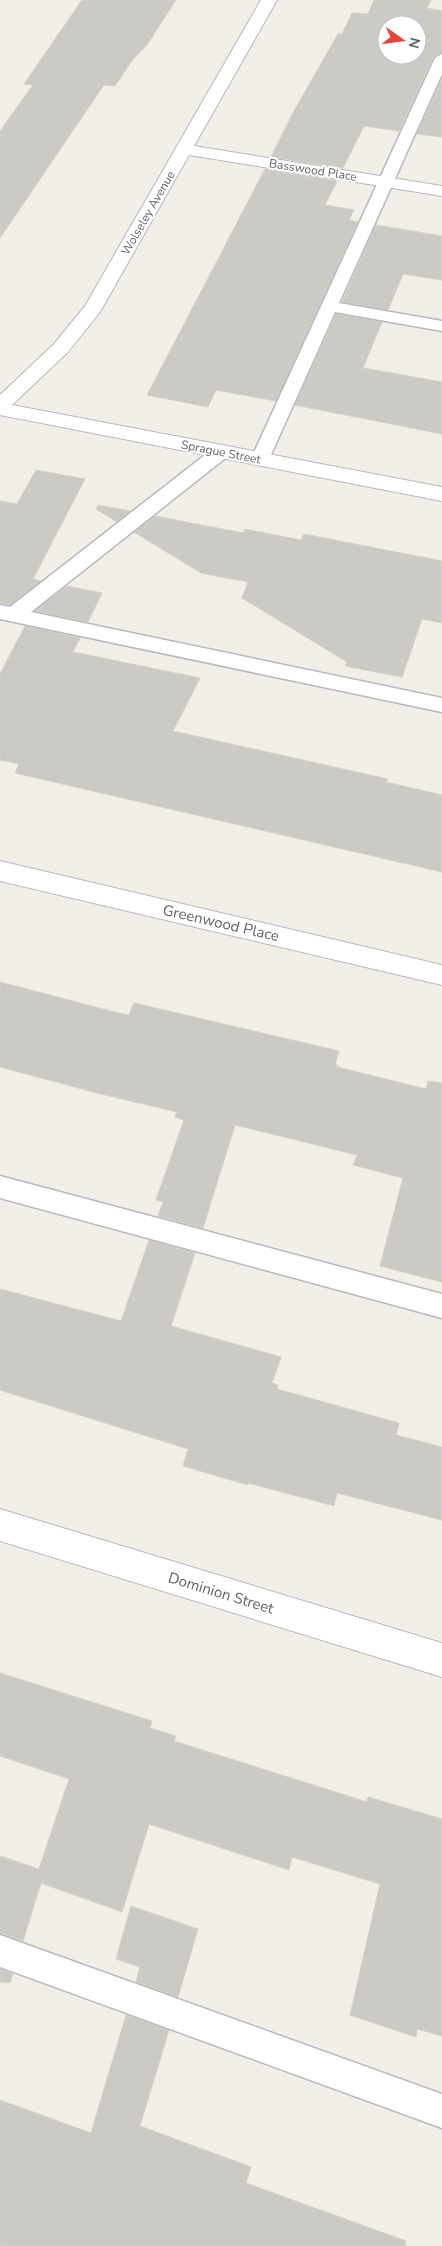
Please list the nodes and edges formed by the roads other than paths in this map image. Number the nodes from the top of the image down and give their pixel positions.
1 (269, 0) edge
2 (442, 58) edge
3 (439, 73) edge
4 (184, 149) junction
5 (386, 182) junction
6 (442, 191) edge
7 (329, 306) junction
8 (442, 326) edge
9 (0, 406) edge
10 (0, 410) edge
11 (222, 452) junction
12 (260, 459) junction
13 (442, 494) edge
14 (7, 613) edge
15 (442, 705) edge
16 (0, 871) edge
17 (442, 975) edge
18 (0, 1187) edge
19 (442, 1306) edge
20 (0, 1525) edge
21 (442, 1660) edge
22 (0, 1951) edge
23 (442, 2111) edge

1 - 4 street, Wolseley Avenue
2 - 3 lane
3 - 5 lane
4 - 5 street, Basswood Place
4 - 9 street, Wolseley Avenue
5 - 6 street, Basswood Place
5 - 7 lane
7 - 8 lane
7 - 12 lane
10 - 11 street, Sprague Street
11 - 12 street, Sprague Street
11 - 14 lane
12 - 13 street, Sprague Street
14 - 15 lane
16 - 17 street, Greenwood Place
18 - 19 lane
20 - 21 street, Dominion Street
22 - 23 lane

